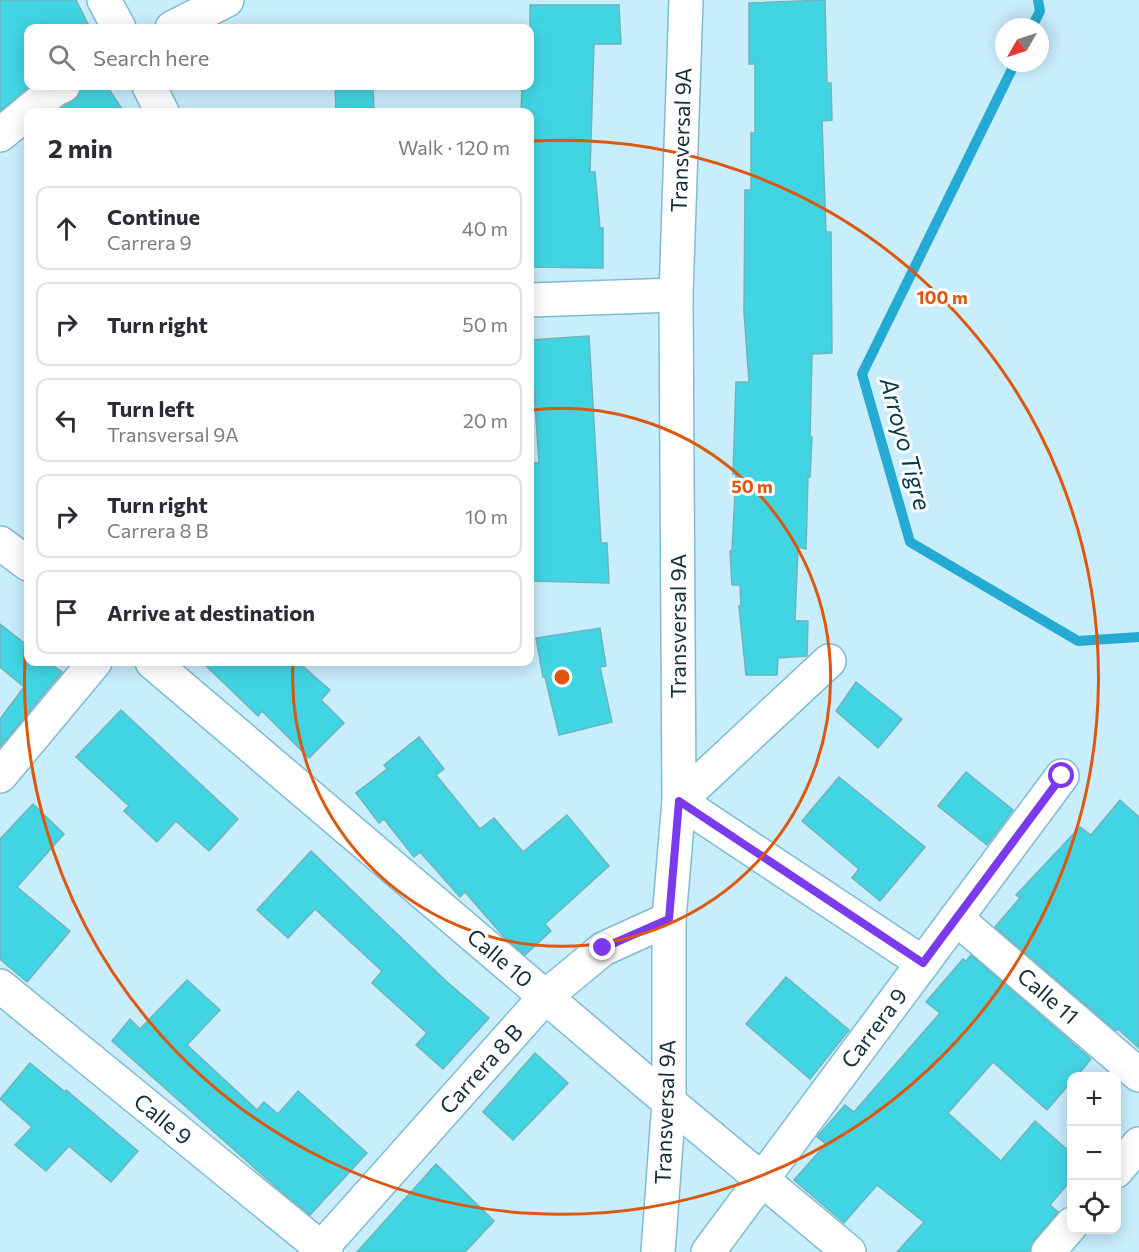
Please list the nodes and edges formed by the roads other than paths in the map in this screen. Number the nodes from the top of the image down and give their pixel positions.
1 (104, 0) edge
2 (227, 0) edge
3 (686, 0) edge
4 (117, 24) edge
5 (180, 24) edge
6 (54, 90) edge
7 (150, 90) edge
8 (32, 108) edge
9 (160, 108) edge
10 (24, 115) edge
11 (0, 135) edge
12 (676, 295) junction
13 (534, 300) edge
14 (0, 543) edge
15 (24, 561) edge
16 (829, 661) dead end
17 (92, 666) edge
18 (157, 666) edge
19 (0, 776) edge
20 (1062, 776) dead end
21 (679, 801) junction
22 (956, 918) junction
23 (669, 919) junction
24 (923, 963) junction
25 (0, 986) edge
26 (545, 997) junction
27 (1139, 1075) edge
28 (669, 1102) junction
29 (1139, 1144) edge
30 (1121, 1165) edge
31 (762, 1178) junction
32 (1067, 1229) edge
33 (322, 1251) edge
34 (658, 1252) edge
35 (708, 1252) edge
36 (849, 1252) edge
37 (1048, 1252) edge

1 - 4 street
2 - 5 street
3 - 12 street, Transversal 9A
6 - 8 street
7 - 9 street
10 - 11 street
12 - 13 street
12 - 21 street, Transversal 9A
14 - 15 street
16 - 21 street
17 - 19 street
18 - 26 street, Calle 10
20 - 22 street, Carrera 9
21 - 23 street, Transversal 9A
21 - 24 street
22 - 24 street, Carrera 9
22 - 27 street, Calle 11
23 - 26 street, Carrera 8 B
23 - 28 street, Transversal 9A
24 - 31 street, Carrera 9
25 - 33 street, Calle 9
26 - 28 street, Calle 10
26 - 33 street, Carrera 8 B
28 - 31 street, Calle 10
28 - 34 street, Transversal 9A
29 - 30 street
31 - 35 street, Carrera 9
31 - 36 street, Calle 10
32 - 37 street

